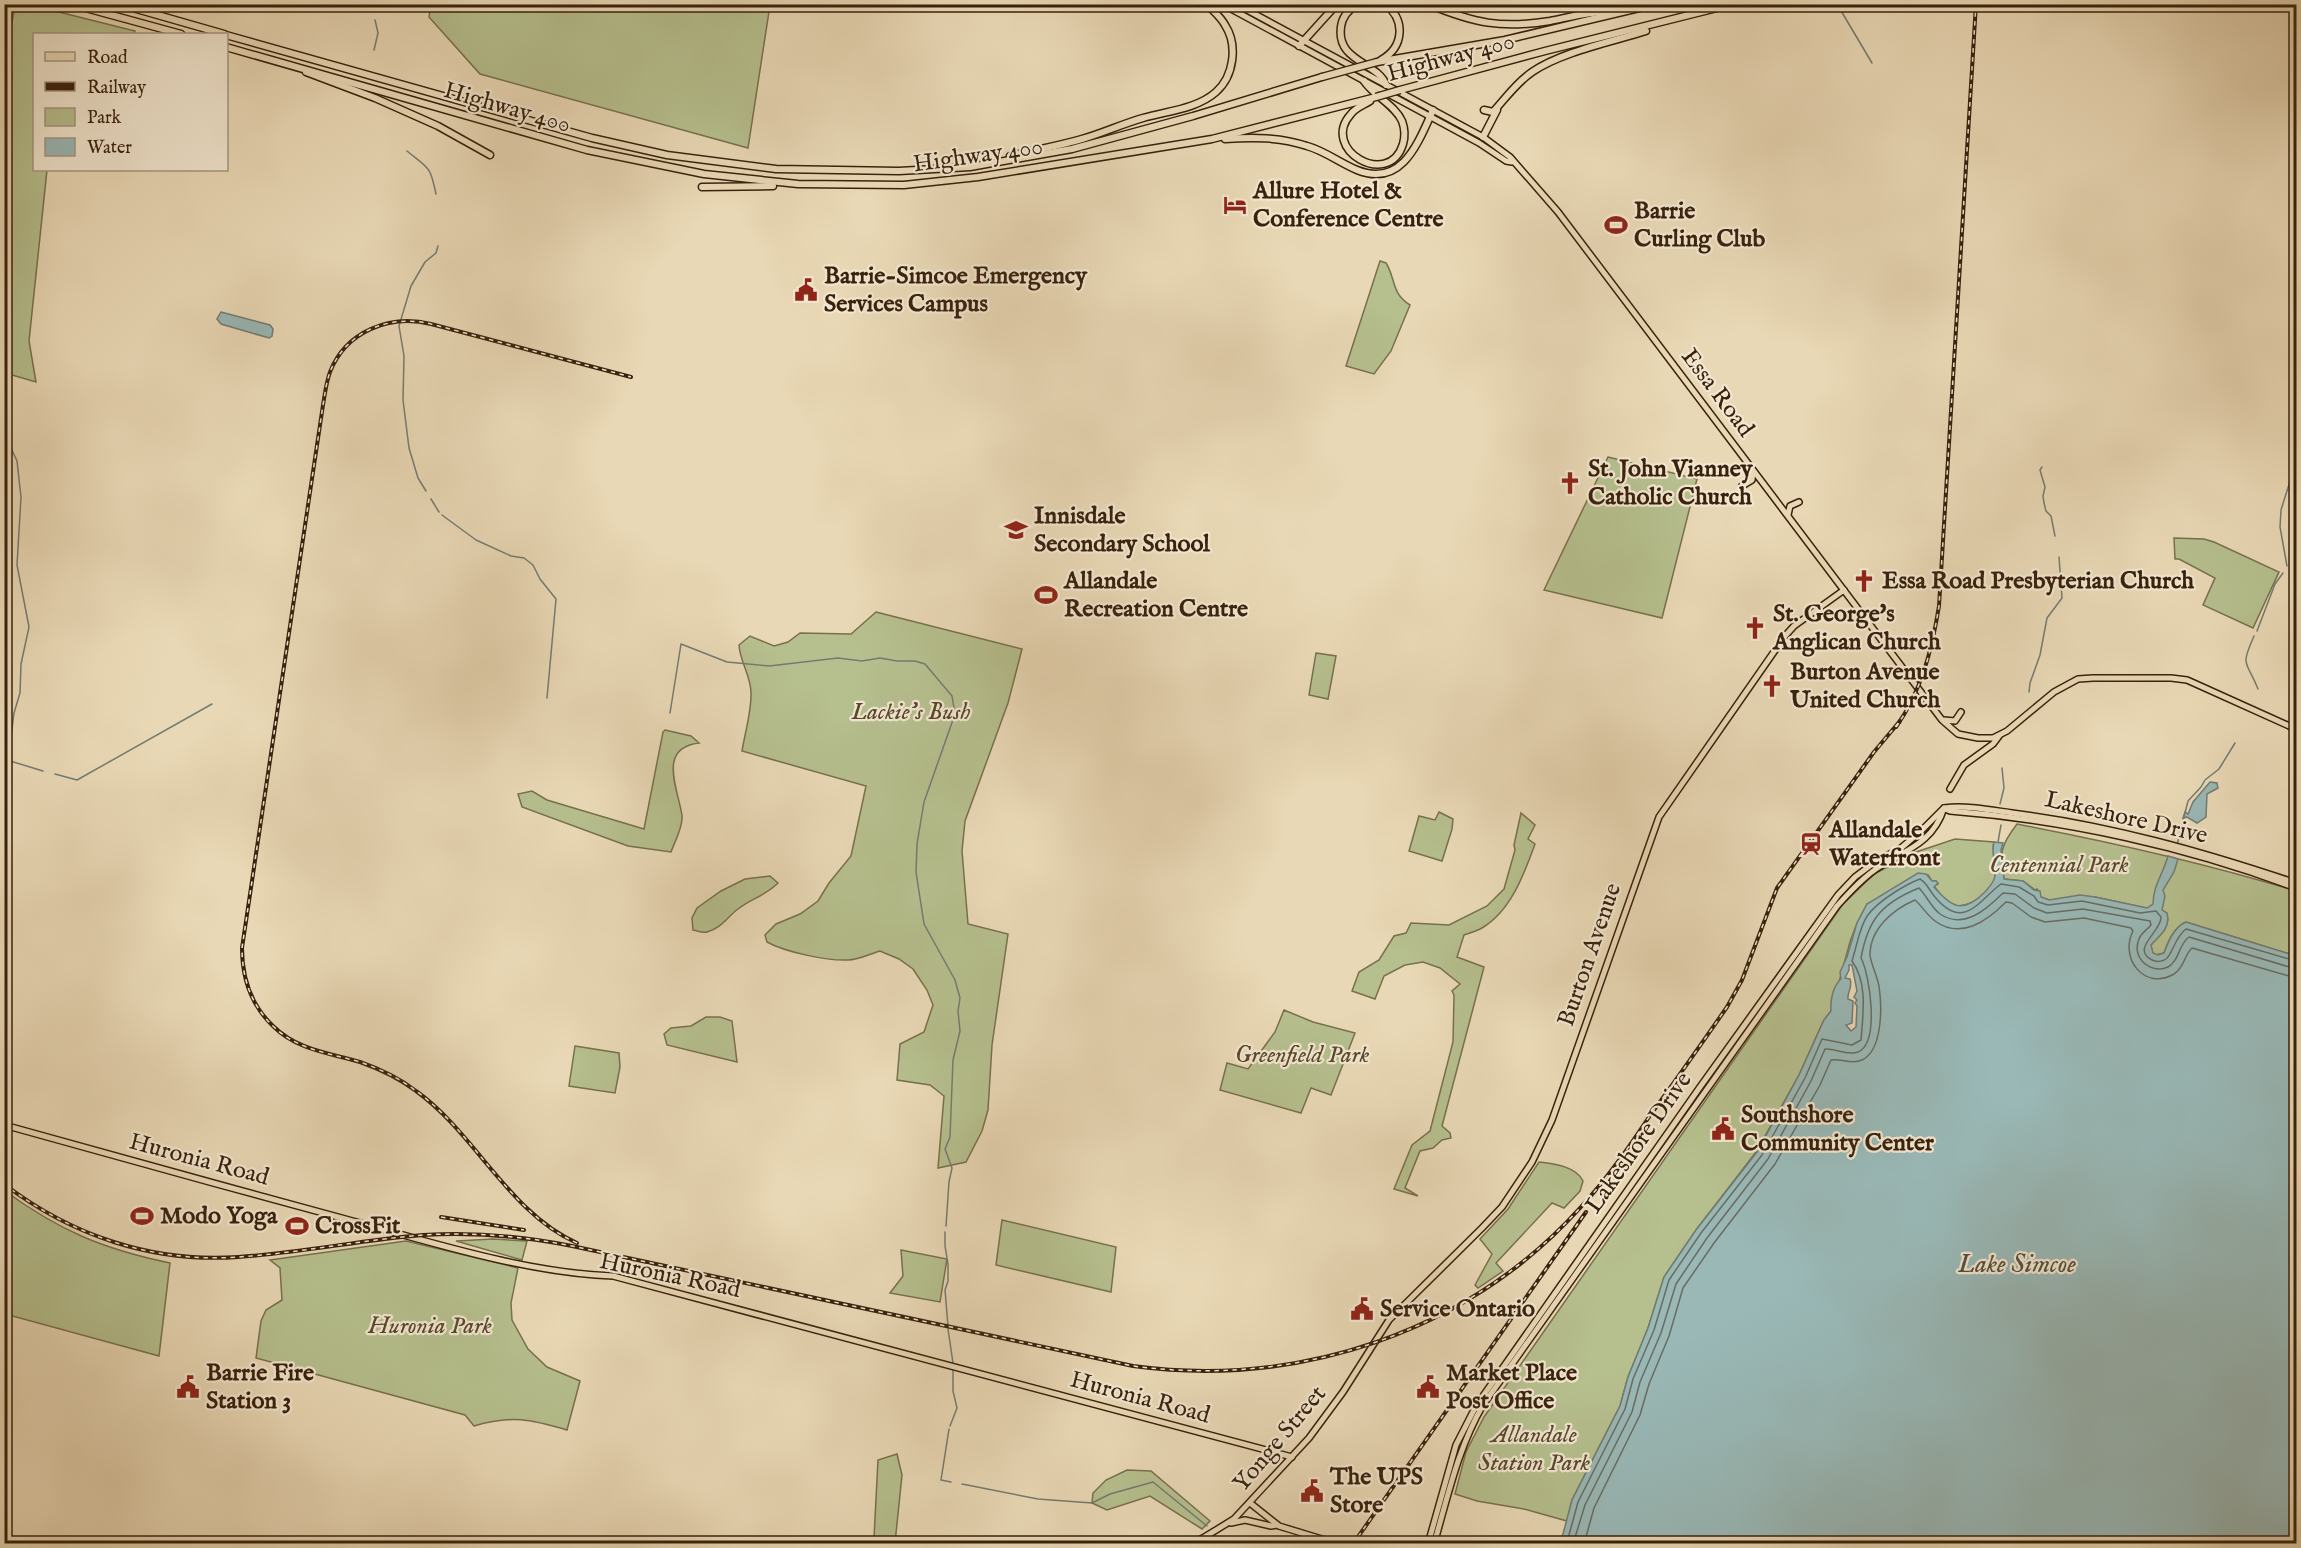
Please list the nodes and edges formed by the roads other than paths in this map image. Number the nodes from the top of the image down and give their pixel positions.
1 (71, 4) edge
2 (119, 4) edge
3 (1207, 4) edge
4 (1222, 4) edge
5 (1236, 4) edge
6 (1337, 4) edge
7 (1357, 4) edge
8 (1385, 4) edge
9 (1428, 4) edge
10 (1656, 4) edge
11 (1733, 4) edge
12 (1618, 14) junction
13 (1677, 19) junction
14 (177, 33) edge
15 (218, 33) edge
16 (228, 36) edge
17 (1301, 44) junction
18 (228, 48) edge
19 (284, 62) junction
20 (1377, 62) junction
21 (1364, 81) junction
22 (1386, 85) junction
23 (1506, 97) junction
24 (1376, 98) junction
25 (1484, 110) dead end
26 (1432, 114) junction
27 (1483, 137) junction
28 (1212, 139) junction
29 (490, 155) dead end
30 (1512, 162) junction
31 (991, 163) junction
32 (798, 184) junction
33 (702, 187) dead end
34 (1753, 470) junction
35 (1743, 486) dead end
36 (1799, 502) dead end
37 (1788, 516) junction
38 (1844, 591) junction
39 (1961, 712) dead end
40 (1942, 720) junction
41 (2296, 729) edge
42 (2000, 735) junction
43 (1950, 789) dead end
44 (1944, 808) junction
45 (1998, 813) junction
46 (2181, 850) junction
47 (2296, 883) edge
48 (2296, 888) edge
49 (4, 1125) edge
50 (1377, 1337) joint
51 (1292, 1456) junction
52 (1250, 1503) junction
53 (1226, 1524) junction
54 (1276, 1525) junction
55 (1190, 1544) edge
56 (1338, 1544) edge
57 (1428, 1544) edge
58 (1434, 1544) edge

1 - 14 highway
2 - 15 highway, Highway 400
3 - 31 highway
4 - 17 main road, Essa Road
5 - 17 main road, Essa Road
6 - 17 highway
7 - 22 highway
8 - 20 highway
9 - 12 highway
10 - 12 highway, Highway 400
11 - 13 highway, Highway 400
12 - 20 highway, Highway 400
13 - 23 highway
13 - 24 highway, Highway 400, bridge
16 - 31 highway, Highway 400
17 - 21 main road, Essa Road
17 - 22 main road, Essa Road
18 - 19 highway, Highway 400
19 - 29 highway
19 - 32 highway, Highway 400
20 - 31 highway, Highway 400, bridge
21 - 24 highway
21 - 26 main road, Essa Road
22 - 26 main road, Essa Road
23 - 25 highway
23 - 27 highway
24 - 28 highway, Highway 400
26 - 27 main road, Essa Road
26 - 28 highway
26 - 30 main road, Essa Road
27 - 30 main road, Essa Road
28 - 32 highway, Highway 400
30 - 34 main road, Essa Road
32 - 33 highway
34 - 35 main road
34 - 37 main road, Essa Road
36 - 37 main road
37 - 38 main road, Essa Road
38 - 40 main road, Essa Road
38 - 50 main road, Burton Avenue
39 - 40 main road
40 - 42 main road, Essa Road
41 - 42 main road
42 - 43 main road
44 - 45 main road
44 - 45 main road
44 - 57 main road, Lakeshore Drive
44 - 58 main road, Lakeshore Drive
45 - 46 main road, Lakeshore Drive
46 - 47 main road, Lakeshore Drive
46 - 48 main road
49 - 51 main road, Huronia Road
50 - 51 main road, Yonge Street
51 - 52 main road, Yonge Street
52 - 53 main road, Yonge Street
52 - 54 main road
53 - 54 main road
53 - 55 main road, Yonge Street
54 - 56 main road

